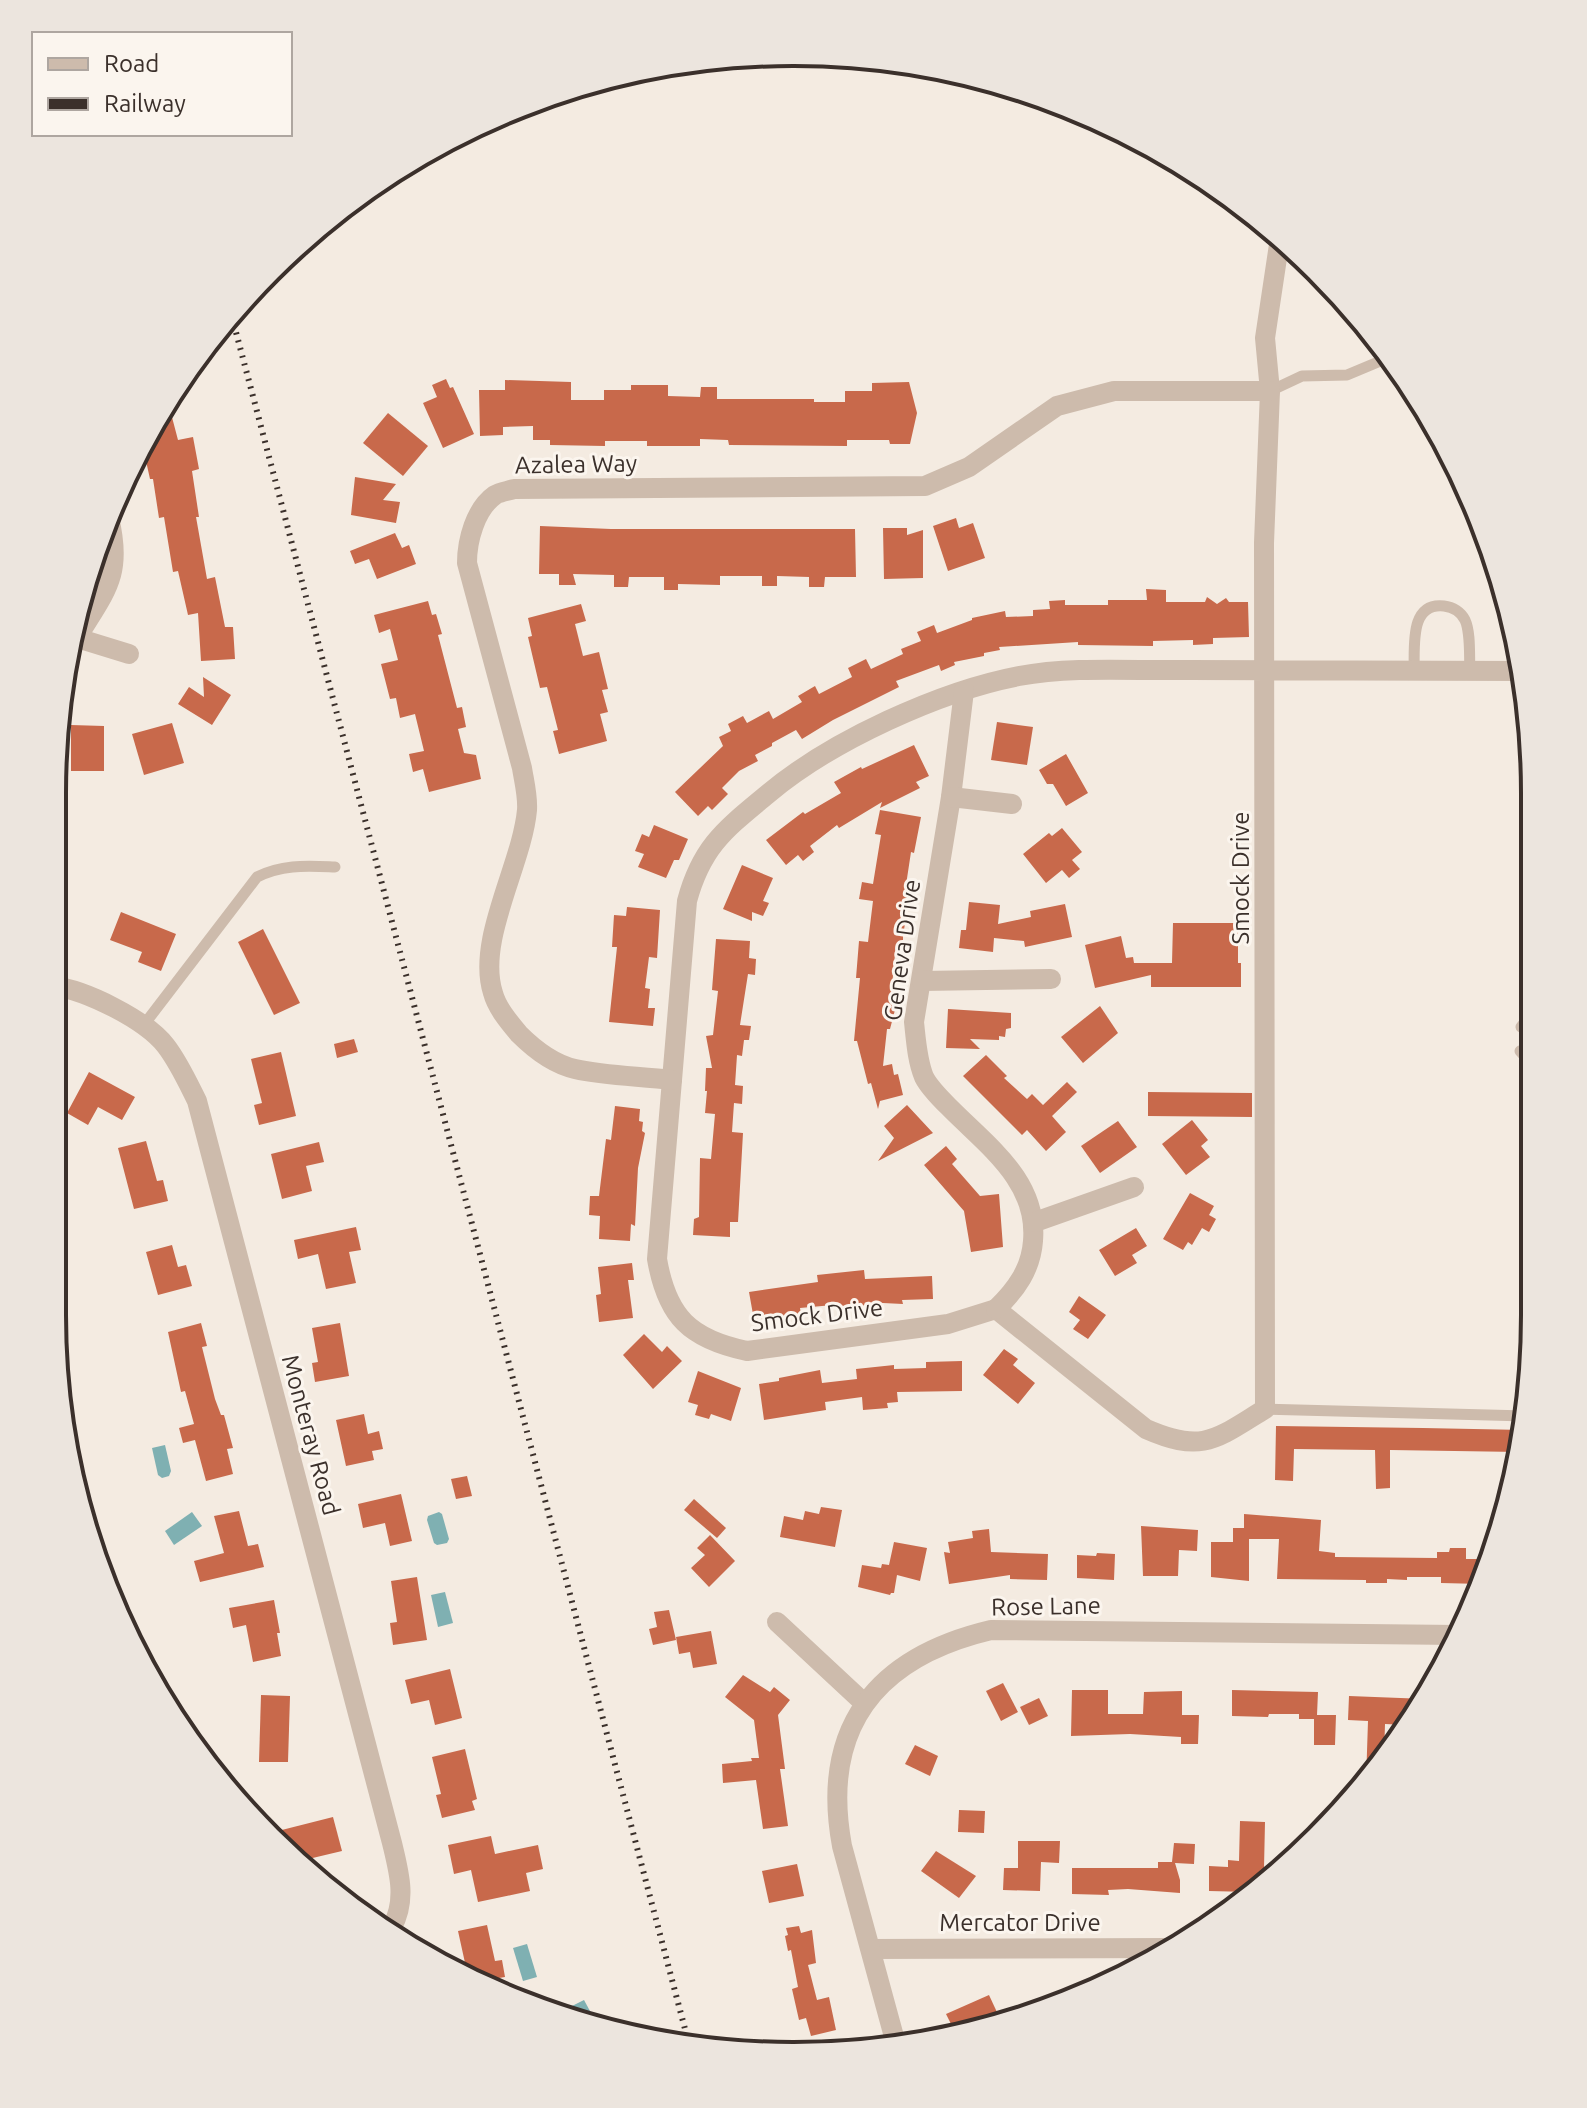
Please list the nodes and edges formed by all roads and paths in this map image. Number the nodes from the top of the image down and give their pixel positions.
1 (1278, 252) edge
2 (1379, 362) edge
3 (1270, 391) junction
4 (113, 537) edge
5 (88, 619) edge
6 (82, 643) edge
7 (129, 654) dead end
8 (1266, 670) junction
9 (1414, 670) junction
10 (1470, 671) junction
11 (1510, 671) edge
12 (964, 691) junction
13 (951, 797) junction
14 (1012, 804) dead end
15 (335, 867) dead end
16 (1051, 979) dead end
17 (922, 981) junction
18 (66, 988) edge
19 (143, 1026) junction
20 (672, 1080) junction
21 (1134, 1187) dead end
22 (1035, 1222) junction
23 (996, 1309) junction
24 (1265, 1409) junction
25 (1514, 1416) edge
26 (777, 1622) dead end
27 (1447, 1635) edge
28 (864, 1703) junction
29 (394, 1922) edge
30 (1151, 1948) edge
31 (871, 1949) junction
32 (894, 2035) edge

1 - 3 street
2 - 3 lane
3 - 8 street
3 - 20 street, Azalea Way
4 - 5 street
6 - 7 street
8 - 9 street, Smock Drive
8 - 12 street, Smock Drive
8 - 24 street, Smock Drive
9 - 10 street, Smock Drive
9 - 10 lane
10 - 11 street, Smock Drive
12 - 13 street, Geneva Drive
12 - 20 street, Smock Drive
13 - 14 street
13 - 17 street, Geneva Drive
15 - 19 lane
16 - 17 street
17 - 22 street, Geneva Drive
18 - 19 street, Monteray Road
19 - 29 street, Monteray Road
20 - 23 street, Smock Drive
21 - 22 street
22 - 23 street, Geneva Drive
23 - 24 street
24 - 25 lane
26 - 28 street
27 - 28 street, Rose Lane
28 - 31 street, Rose Lane
30 - 31 street, Mercator Drive
31 - 32 street, Rose Lane

